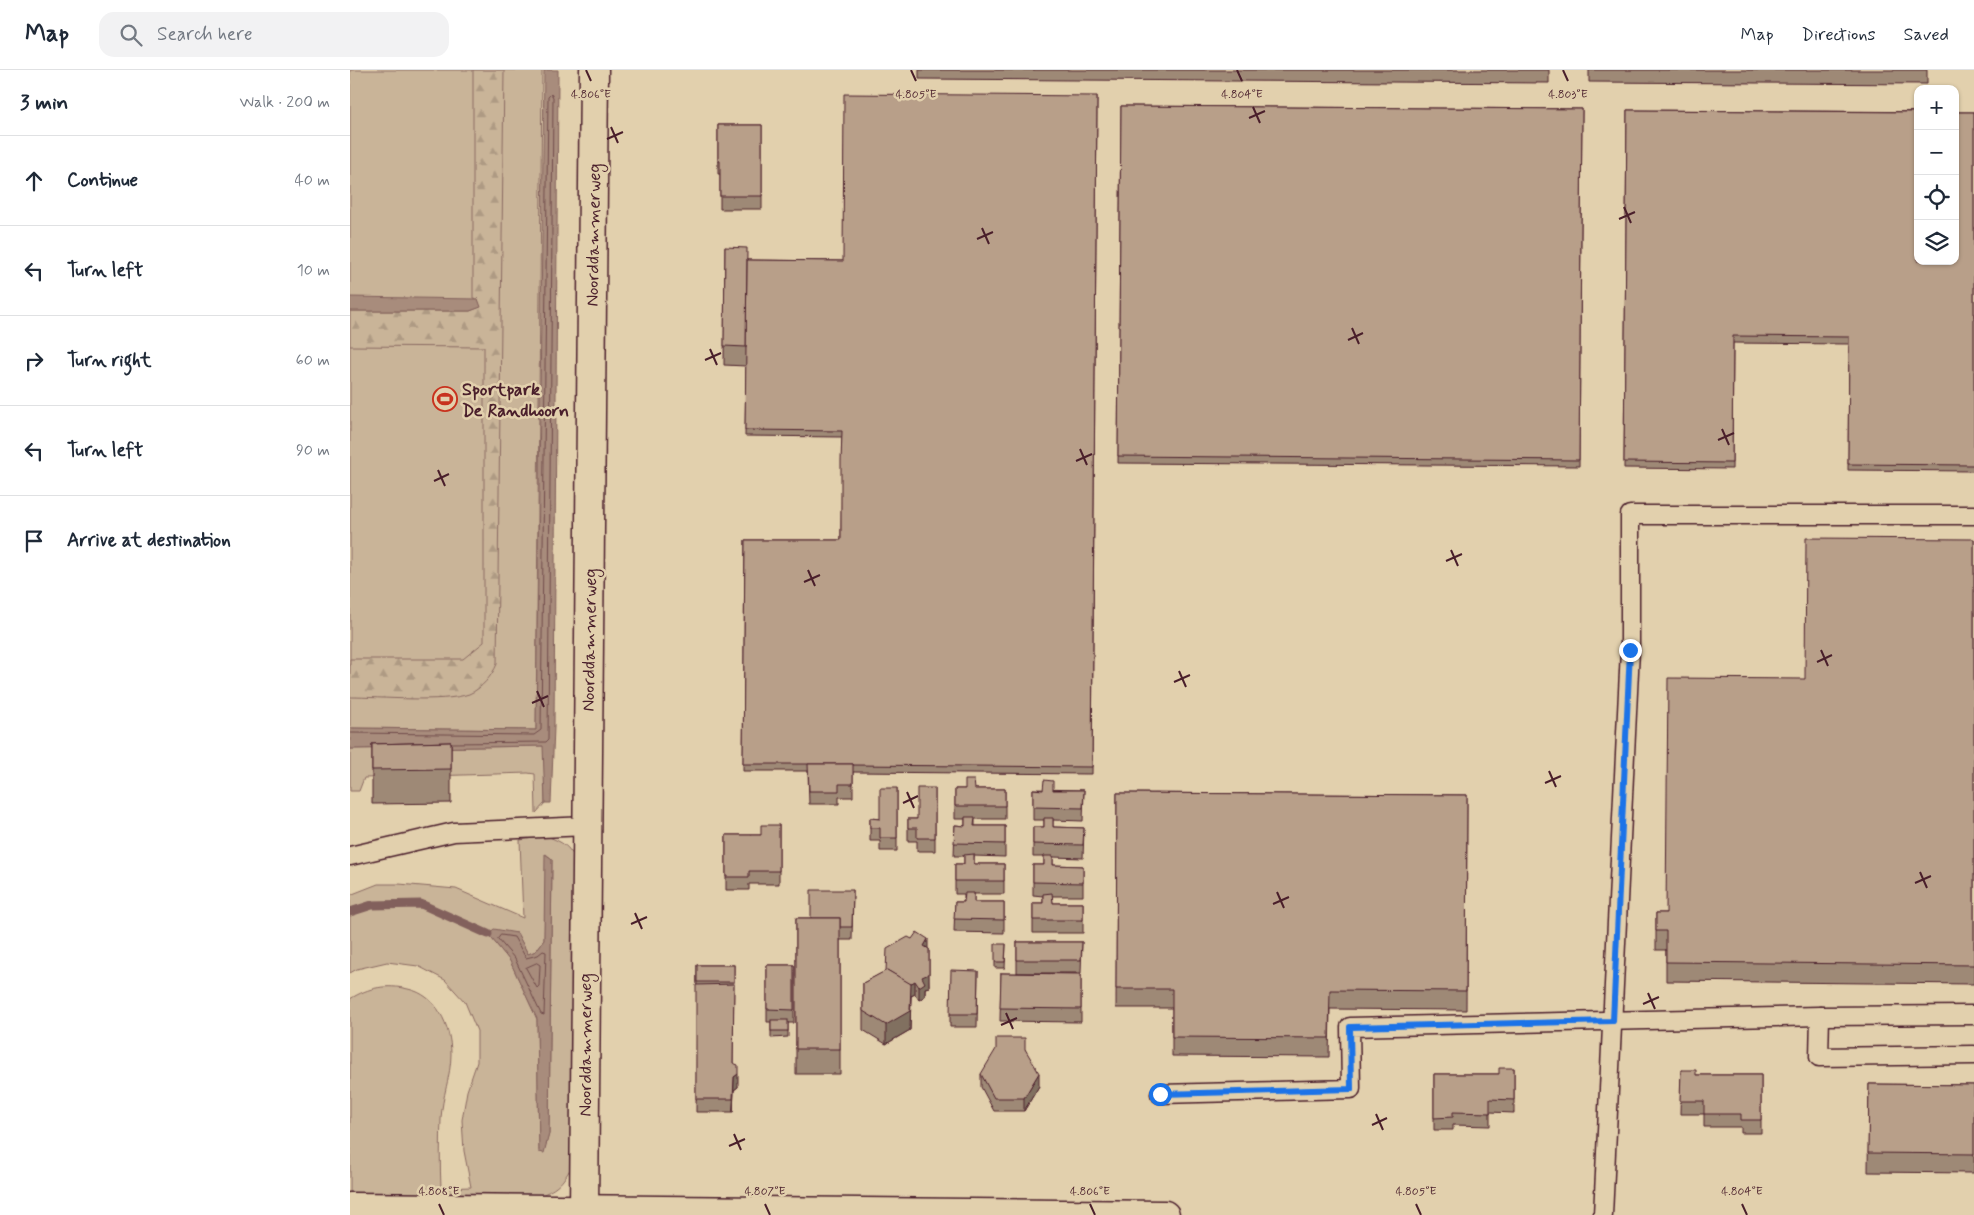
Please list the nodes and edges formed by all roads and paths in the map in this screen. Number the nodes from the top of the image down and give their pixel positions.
1 (594, 70) edge
2 (1974, 515) edge
3 (587, 826) junction
4 (350, 856) edge
5 (1974, 1015) edge
6 (1820, 1016) junction
7 (1613, 1021) junction
8 (1974, 1055) edge
9 (1160, 1094) dead end
10 (350, 1207) edge
11 (584, 1210) junction
12 (1166, 1215) edge
13 (1604, 1215) edge

1 - 3 street, Noorddammerweg
2 - 7 lane
3 - 4 lane
3 - 11 street, Noorddammerweg
5 - 6 lane
6 - 7 lane
6 - 8 lane
7 - 9 lane
7 - 13 lane
10 - 11 street
11 - 12 street

